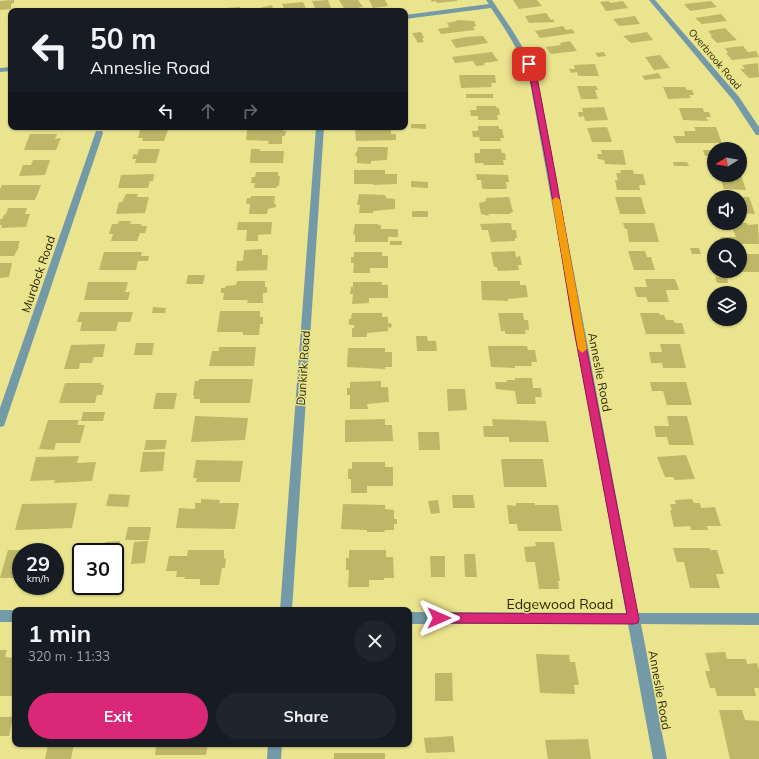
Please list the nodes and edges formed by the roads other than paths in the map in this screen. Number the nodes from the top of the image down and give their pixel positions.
1 (652, 0) edge
2 (490, 3) edge
3 (408, 17) edge
4 (320, 130) edge
5 (99, 133) dead end
6 (759, 133) edge
7 (0, 423) edge
8 (286, 607) edge
9 (0, 616) edge
10 (12, 616) edge
11 (412, 618) edge
12 (634, 619) junction
13 (759, 619) edge
14 (275, 747) edge
15 (274, 759) edge
16 (660, 759) edge

1 - 6 street, Overbrook Road
2 - 3 street
2 - 12 street, Anneslie Road
4 - 8 street, Dunkirk Road
5 - 7 street, Murdock Road
9 - 10 street
11 - 12 street, Edgewood Road
12 - 13 street, Edgewood Road
12 - 16 street, Anneslie Road
14 - 15 street

